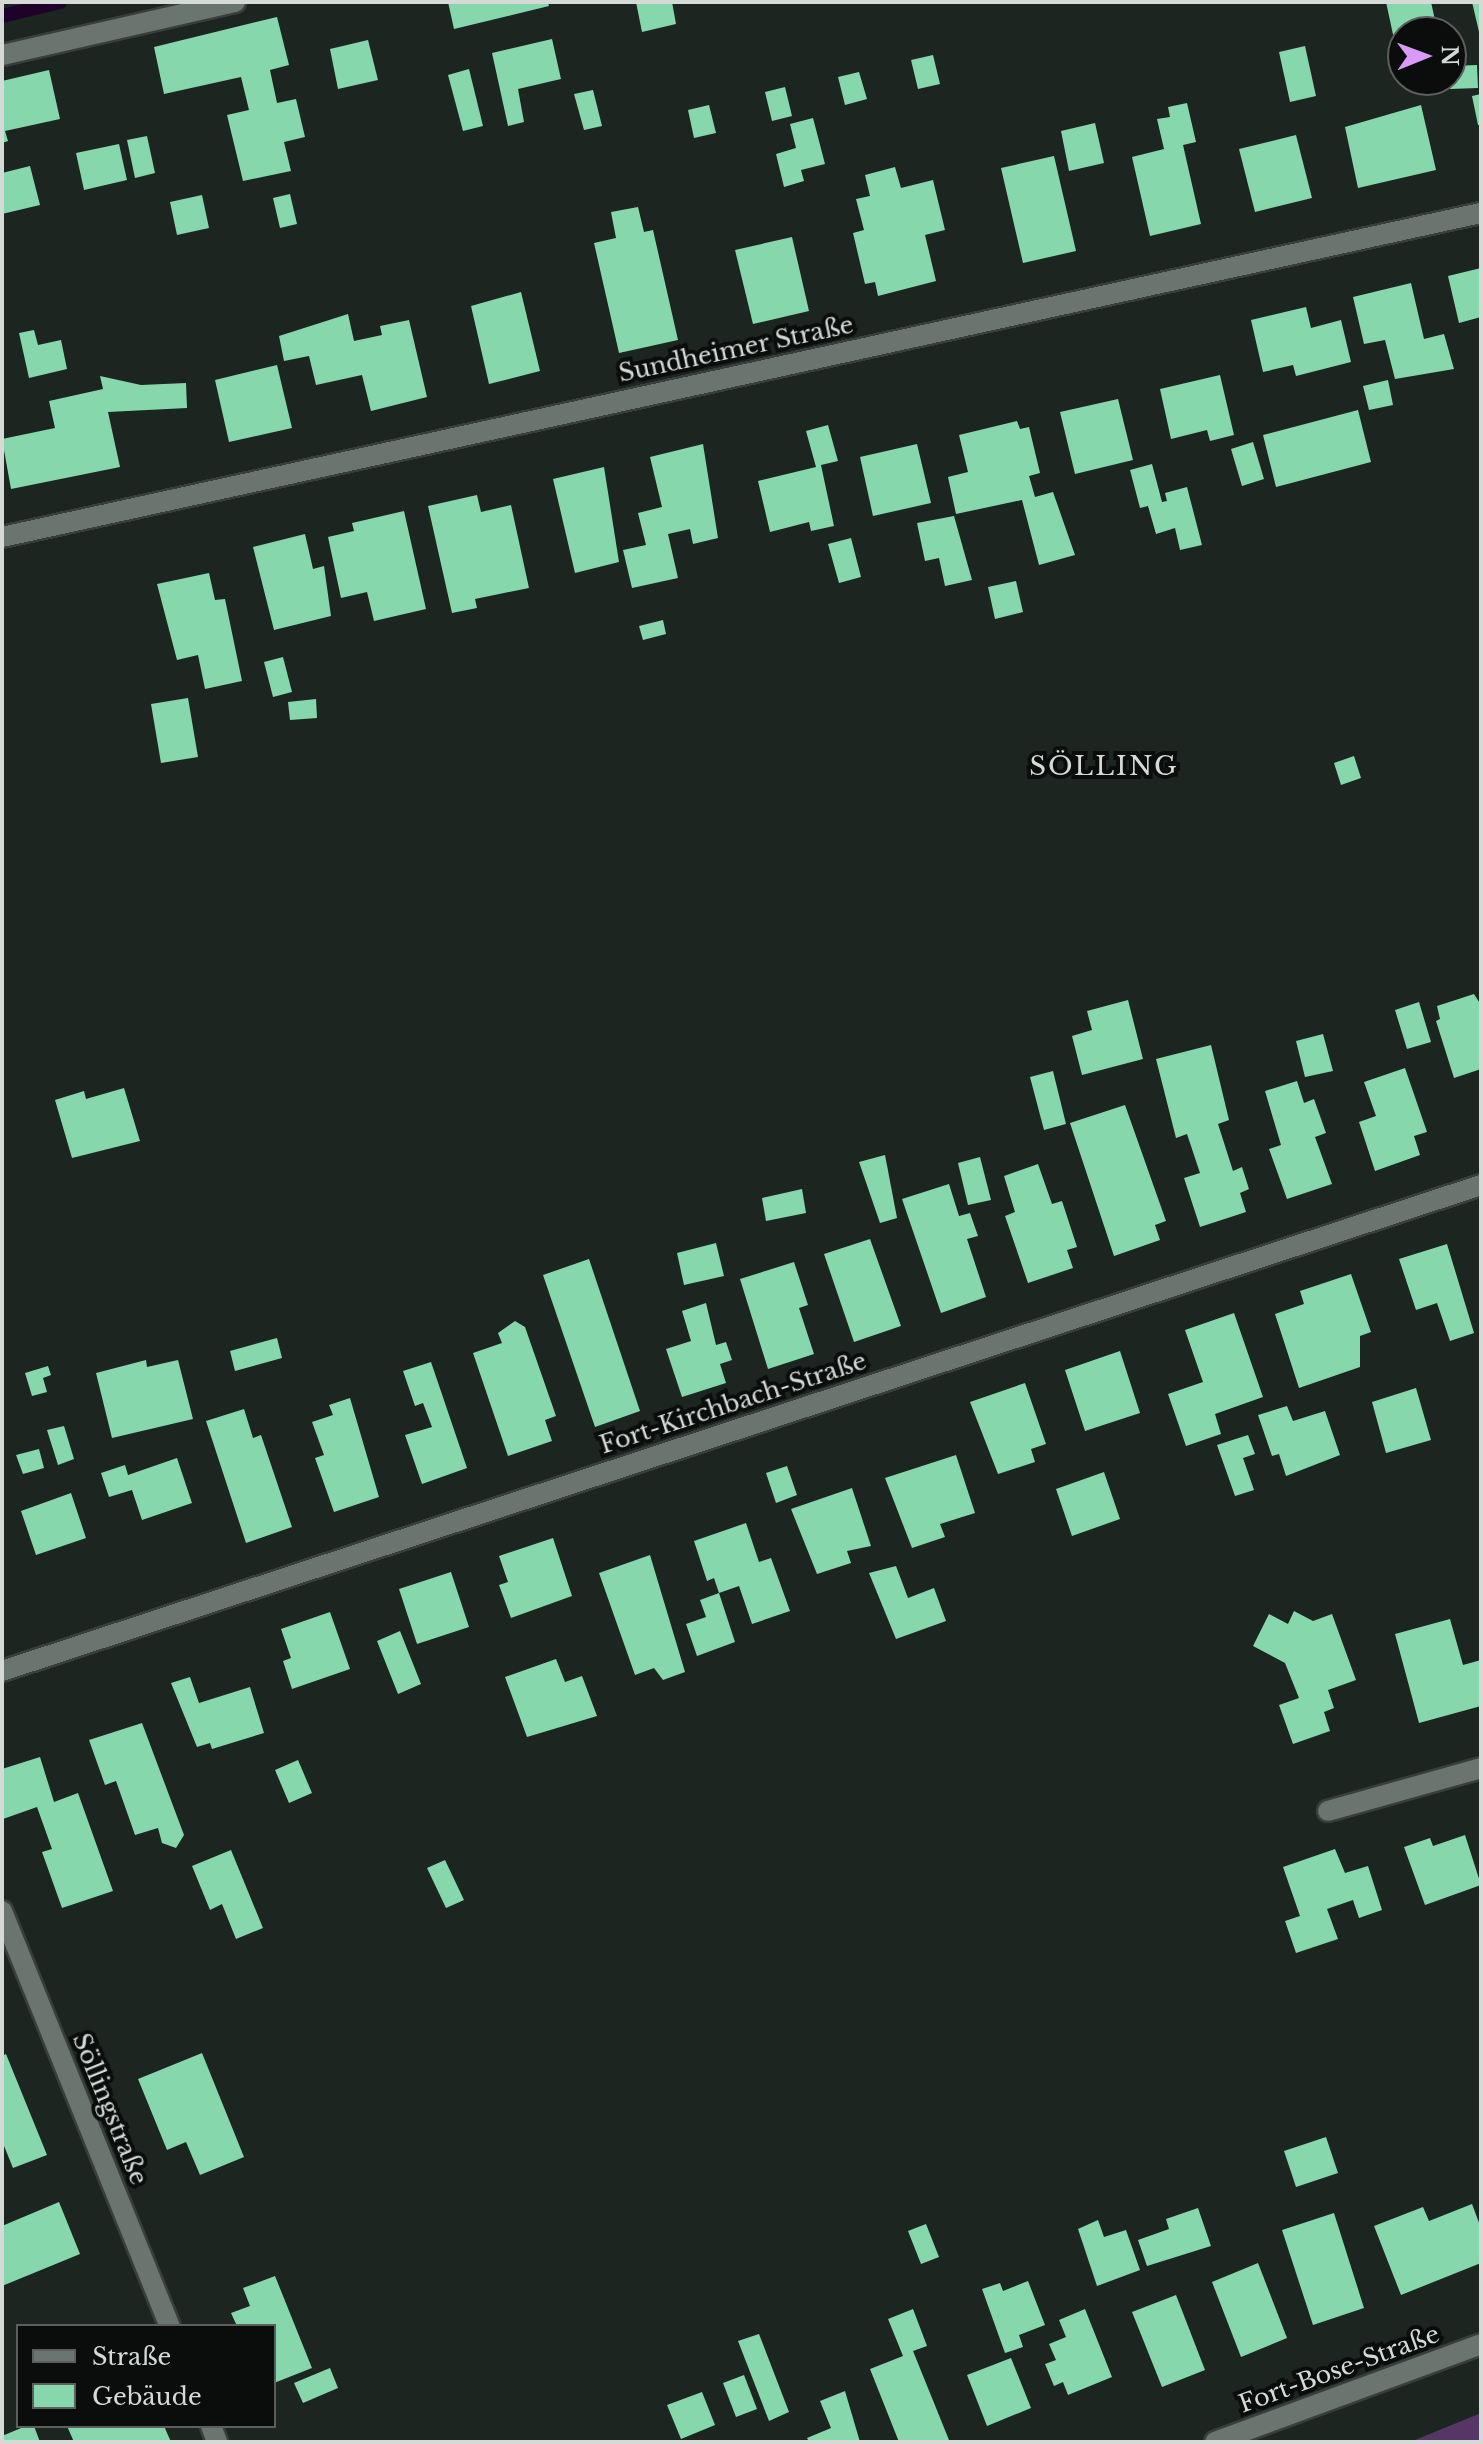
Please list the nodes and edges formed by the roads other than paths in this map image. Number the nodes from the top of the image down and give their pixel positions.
1 (235, 2) edge
2 (2, 55) edge
3 (1481, 213) edge
4 (2, 537) edge
5 (1481, 1185) edge
6 (2, 1671) edge
7 (1481, 1768) edge
8 (1328, 1811) dead end
9 (2, 1911) edge
10 (169, 2324) edge
11 (1481, 2344) edge
12 (1215, 2442) edge

1 - 2 street
3 - 4 street, Sundheimer Straße
5 - 6 street, Fort-Kirchbach-Straße
7 - 8 street
9 - 10 street, Söllingstraße
11 - 12 street, Fort-Bose-Straße

